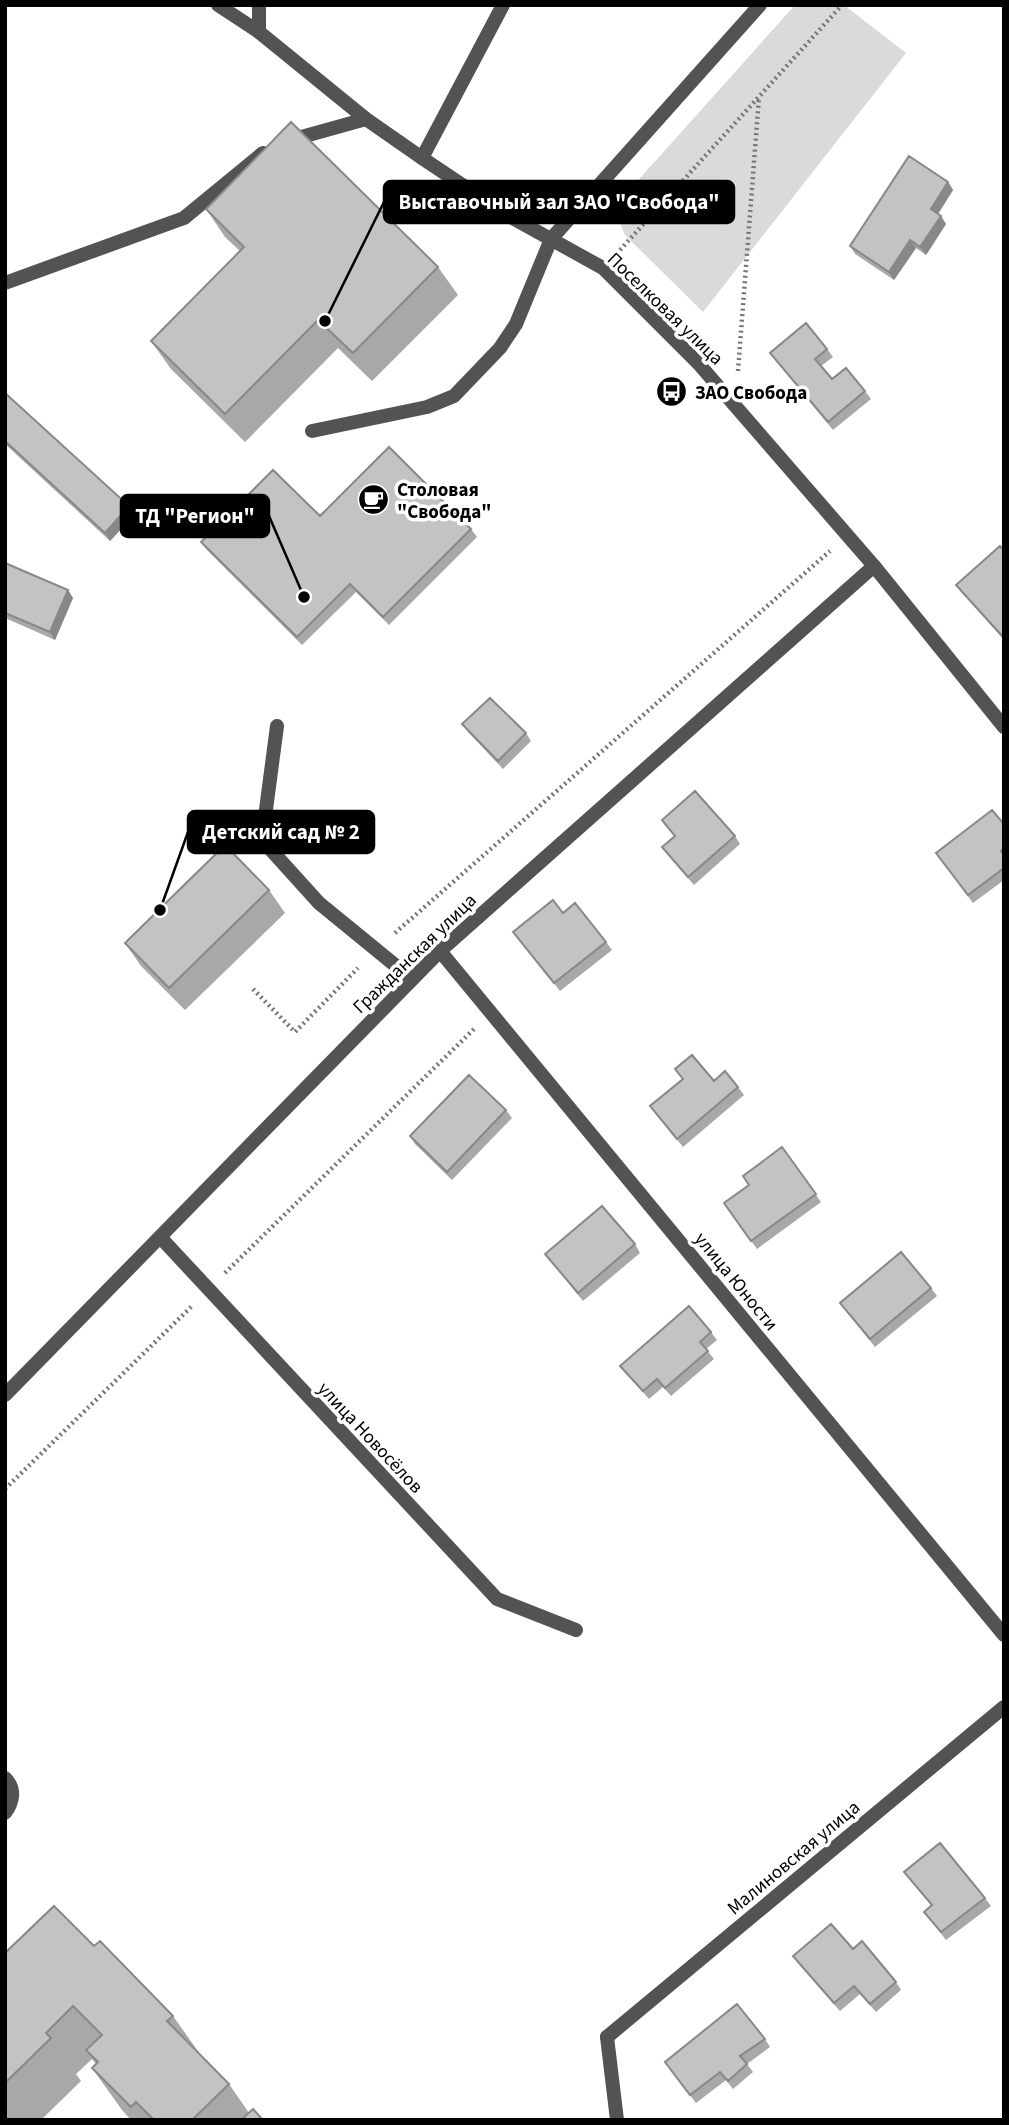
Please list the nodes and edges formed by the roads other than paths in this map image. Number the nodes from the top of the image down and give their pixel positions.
1 (218, 5) edge
2 (259, 5) edge
3 (503, 5) edge
4 (760, 5) edge
5 (259, 32) junction
6 (366, 120) junction
7 (422, 158) junction
8 (551, 239) junction
9 (5, 283) edge
10 (312, 431) dead end
11 (874, 566) junction
12 (277, 726) dead end
13 (1004, 727) edge
14 (440, 951) junction
15 (412, 979) junction
16 (161, 1238) junction
17 (5, 1395) edge
18 (576, 1630) dead end
19 (1004, 1635) edge
20 (1004, 1707) edge
21 (5, 1778) edge
22 (5, 1813) edge
23 (617, 2120) edge

1 - 5 street, Поселковая улица
2 - 5 street
3 - 7 street
4 - 8 street
5 - 6 street, Поселковая улица
6 - 7 street, Поселковая улица
6 - 9 street
7 - 8 street, Поселковая улица
8 - 10 street
8 - 11 street, Поселковая улица
11 - 13 street, Поселковая улица
11 - 14 street, Гражданская улица
12 - 15 street
14 - 15 street, Гражданская улица
14 - 19 street, улица Юности
15 - 16 street, Гражданская улица
16 - 17 street, Гражданская улица
16 - 18 street, улица Новосёлов
20 - 23 street, Малиновская улица
21 - 22 street

